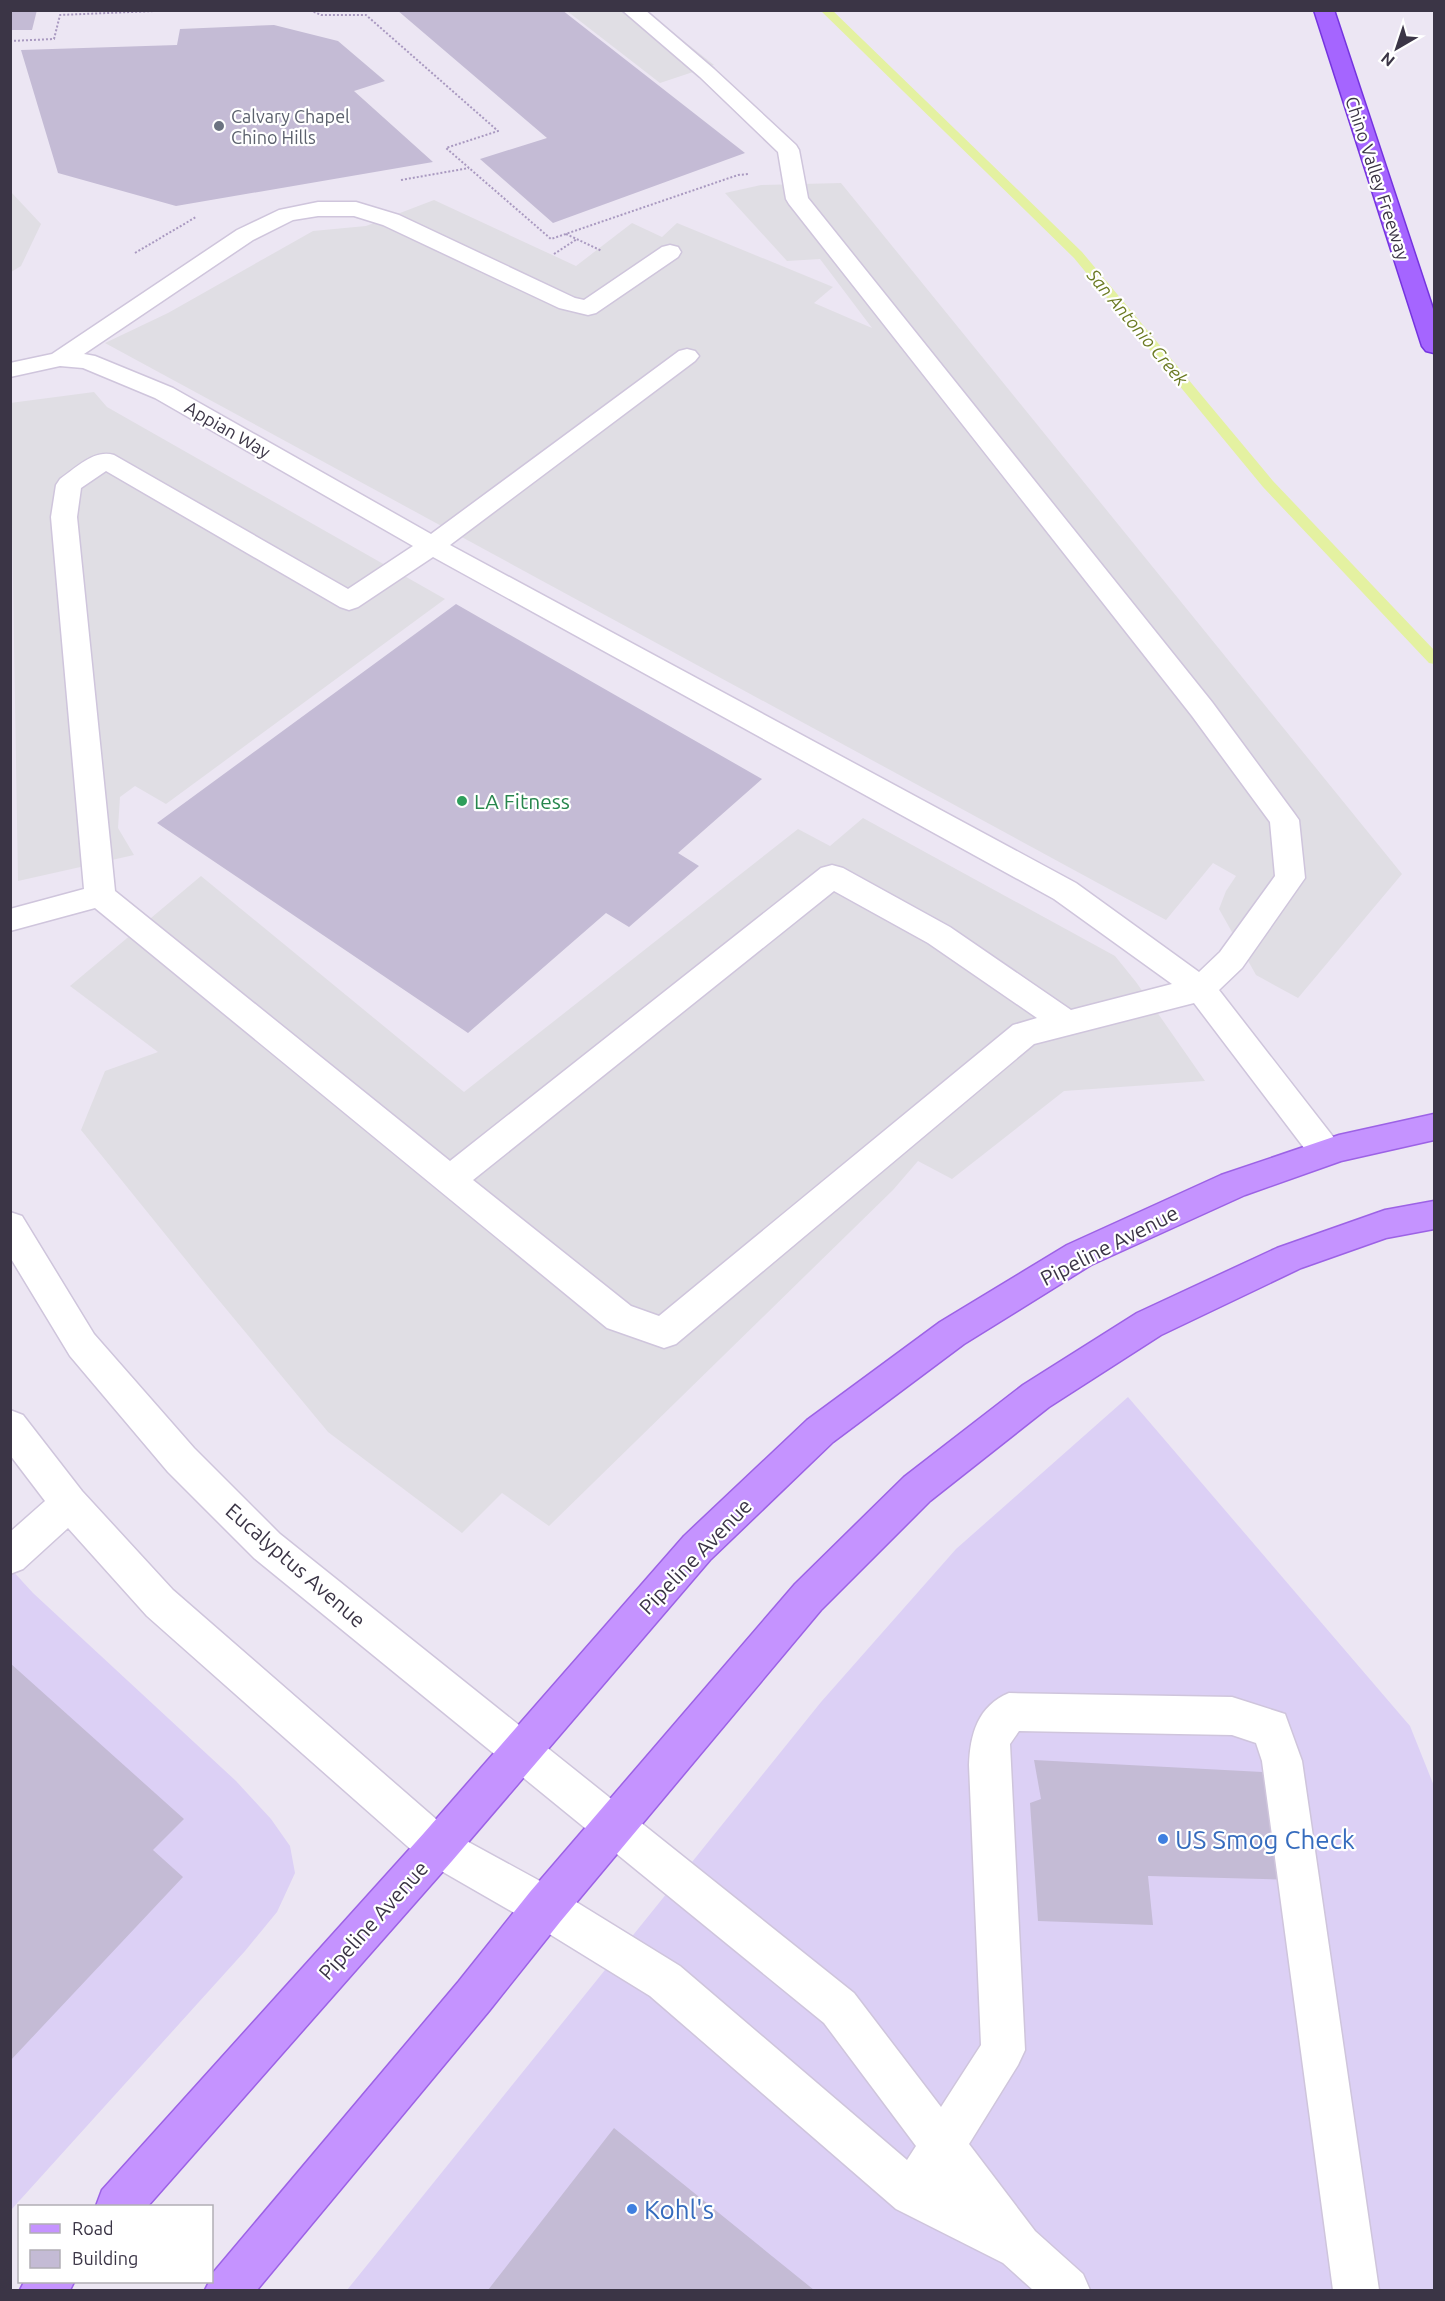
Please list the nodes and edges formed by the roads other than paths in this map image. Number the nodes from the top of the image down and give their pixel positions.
1 (632, 10) edge
2 (1324, 10) edge
3 (670, 252) dead end
4 (1434, 346) edge
5 (687, 356) dead end
6 (60, 359) junction
7 (10, 370) edge
8 (432, 546) junction
9 (100, 896) junction
10 (10, 920) edge
11 (1201, 989) junction
12 (1067, 1023) junction
13 (1434, 1126) edge
14 (1326, 1152) junction
15 (449, 1180) junction
16 (1434, 1215) edge
17 (10, 1226) edge
18 (10, 1426) edge
19 (69, 1503) junction
20 (10, 1557) edge
21 (521, 1750) junction
22 (615, 1825) junction
23 (438, 1847) junction
24 (545, 1907) junction
25 (943, 2144) junction
26 (912, 2193) junction
27 (119, 2205) edge
28 (1019, 2247) junction
29 (228, 2290) edge
30 (1067, 2290) edge
31 (1356, 2290) edge

1 - 11 street
2 - 4 highway, Chino Valley Freeway
3 - 6 street
5 - 8 street
6 - 7 street, Appian Way
6 - 8 street, Appian Way
8 - 9 street
8 - 11 street, Appian Way
9 - 10 street
9 - 15 street
11 - 12 street
11 - 14 street, Appian Way
12 - 15 street
12 - 15 street
13 - 14 main road, Pipeline Avenue
14 - 21 main road, Pipeline Avenue
16 - 22 main road
17 - 21 street, Eucalyptus Avenue
18 - 19 street
19 - 20 street
19 - 23 street
21 - 22 street, Eucalyptus Avenue
21 - 23 main road, Pipeline Avenue
22 - 24 main road
22 - 25 street, Eucalyptus Avenue
23 - 24 street
23 - 27 main road, Pipeline Avenue
24 - 26 street
24 - 29 main road
25 - 26 street
25 - 28 street, Eucalyptus Avenue
25 - 31 street
26 - 28 street
28 - 30 street

